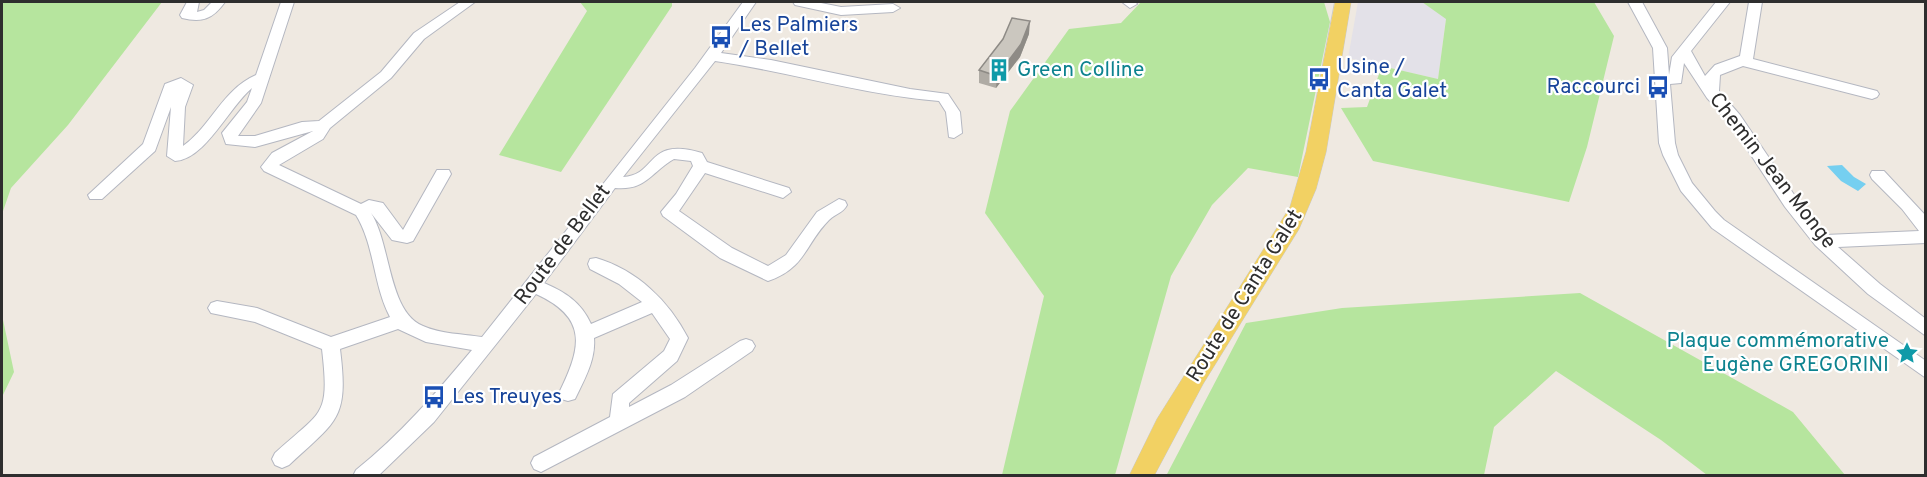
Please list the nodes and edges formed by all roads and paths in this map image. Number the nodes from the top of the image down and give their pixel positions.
1 (193, 2) edge
2 (218, 2) edge
3 (287, 2) edge
4 (468, 2) edge
5 (749, 2) edge
6 (800, 2) edge
7 (1343, 2) edge
8 (1635, 2) edge
9 (1723, 2) edge
10 (1756, 2) edge
11 (893, 8) dead end
12 (1684, 51) junction
13 (710, 56) junction
14 (1742, 61) junction
15 (261, 78) junction
16 (1664, 79) junction
17 (1872, 94) dead end
18 (1712, 95) junction
19 (322, 127) junction
20 (954, 133) dead end
21 (701, 166) junction
22 (443, 174) dead end
23 (1878, 175) dead end
24 (611, 182) junction
25 (783, 192) dead end
26 (96, 195) dead end
27 (838, 205) dead end
28 (362, 211) junction
29 (1926, 229) edge
30 (1926, 237) edge
31 (1821, 241) junction
32 (596, 264) dead end
33 (534, 286) junction
34 (656, 303) junction
35 (217, 308) dead end
36 (399, 321) junction
37 (1926, 329) edge
38 (586, 334) junction
39 (331, 345) junction
40 (486, 345) junction
41 (746, 346) dead end
42 (1926, 371) edge
43 (568, 393) dead end
44 (619, 421) junction
45 (282, 459) dead end
46 (541, 463) dead end
47 (363, 476) edge
48 (1141, 476) edge

1 - 2 street
3 - 15 street
4 - 19 street
5 - 13 street, Route de Bellet
6 - 11 street
7 - 48 main road, Route de Canta Galet
8 - 16 street
9 - 12 street
10 - 14 street
12 - 16 street
12 - 18 street, Chemin Jean Monge
13 - 20 street
13 - 24 street, Route de Bellet
14 - 17 street
14 - 18 street
15 - 19 street
15 - 26 street
16 - 42 street
18 - 31 street, Chemin Jean Monge
19 - 28 street
21 - 24 street
21 - 25 street
21 - 27 street
22 - 28 street
23 - 29 street
24 - 33 street, Route de Bellet
28 - 36 street
30 - 31 street
31 - 37 street, Chemin Jean Monge
32 - 34 street
33 - 38 street
33 - 40 street, Route de Bellet
34 - 38 street
34 - 44 street
35 - 39 street
36 - 39 street
36 - 40 street
38 - 43 street
39 - 45 street
40 - 47 street, Route de Bellet
41 - 44 street
44 - 46 street

